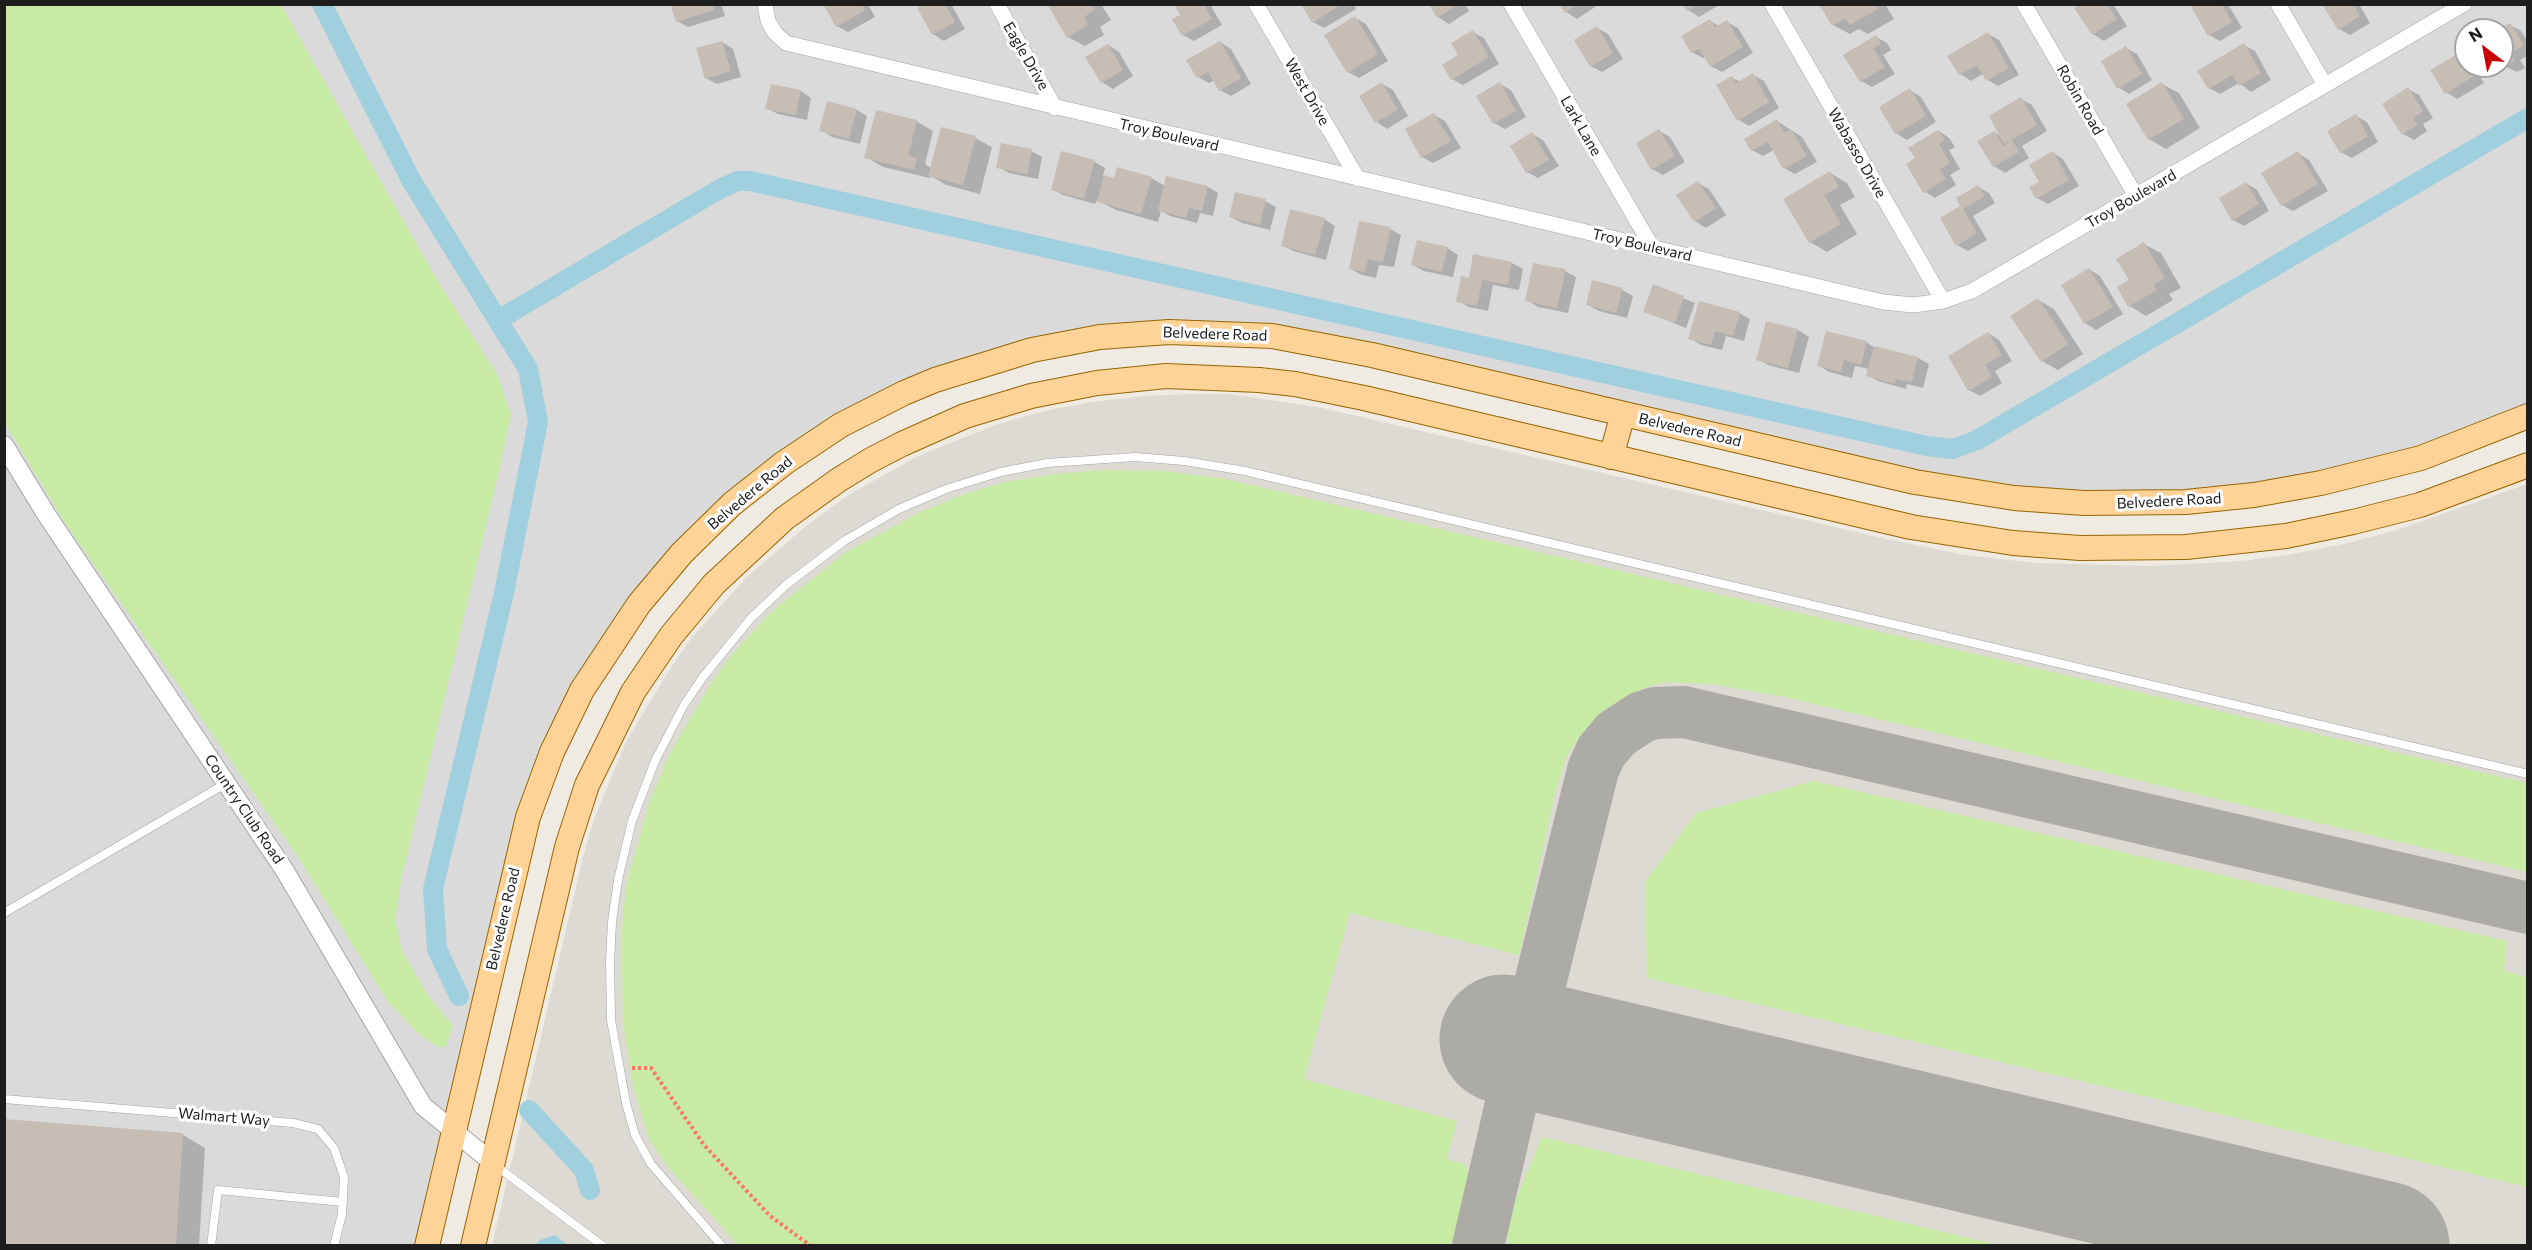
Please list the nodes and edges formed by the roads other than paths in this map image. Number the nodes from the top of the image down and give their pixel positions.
1 (765, 4) edge
2 (997, 4) edge
3 (1256, 4) edge
4 (1511, 4) edge
5 (1772, 4) edge
6 (2024, 4) edge
7 (2278, 4) edge
8 (2464, 4) edge
9 (2325, 85) junction
10 (1055, 108) junction
11 (1358, 179) junction
12 (2136, 196) junction
13 (1652, 248) junction
14 (1943, 301) junction
15 (1623, 414) junction
16 (2528, 416) edge
17 (4, 445) edge
18 (1611, 457) junction
19 (2528, 465) edge
20 (2528, 774) edge
21 (226, 783) junction
22 (4, 913) edge
23 (4, 1099) edge
24 (453, 1131) junction
25 (492, 1162) junction
26 (343, 1202) junction
27 (211, 1245) edge
28 (334, 1245) edge
29 (427, 1245) edge
30 (473, 1245) edge
31 (603, 1245) edge
32 (722, 1245) edge

1 - 10 street, Troy Boulevard
2 - 10 street, Eagle Drive
3 - 11 street, West Drive
4 - 13 street, Lark Lane
5 - 14 street, Wabasso Drive
6 - 12 street, Robin Road
7 - 9 street
8 - 9 street, Troy Boulevard
9 - 12 street, Troy Boulevard
10 - 11 street, Troy Boulevard
11 - 13 street, Troy Boulevard
12 - 14 street, Troy Boulevard
13 - 14 street, Troy Boulevard
15 - 16 main road, Belvedere Road
15 - 18 main road
15 - 24 main road, Belvedere Road
17 - 21 street, Country Club Road
18 - 19 main road
18 - 25 main road
20 - 32 lane
21 - 22 lane
21 - 24 street, Country Club Road
23 - 26 lane, Walmart Way
24 - 25 street, Country Club Road
24 - 29 main road, Belvedere Road
25 - 30 main road
25 - 31 lane
26 - 27 lane
26 - 28 lane, Walmart Way

